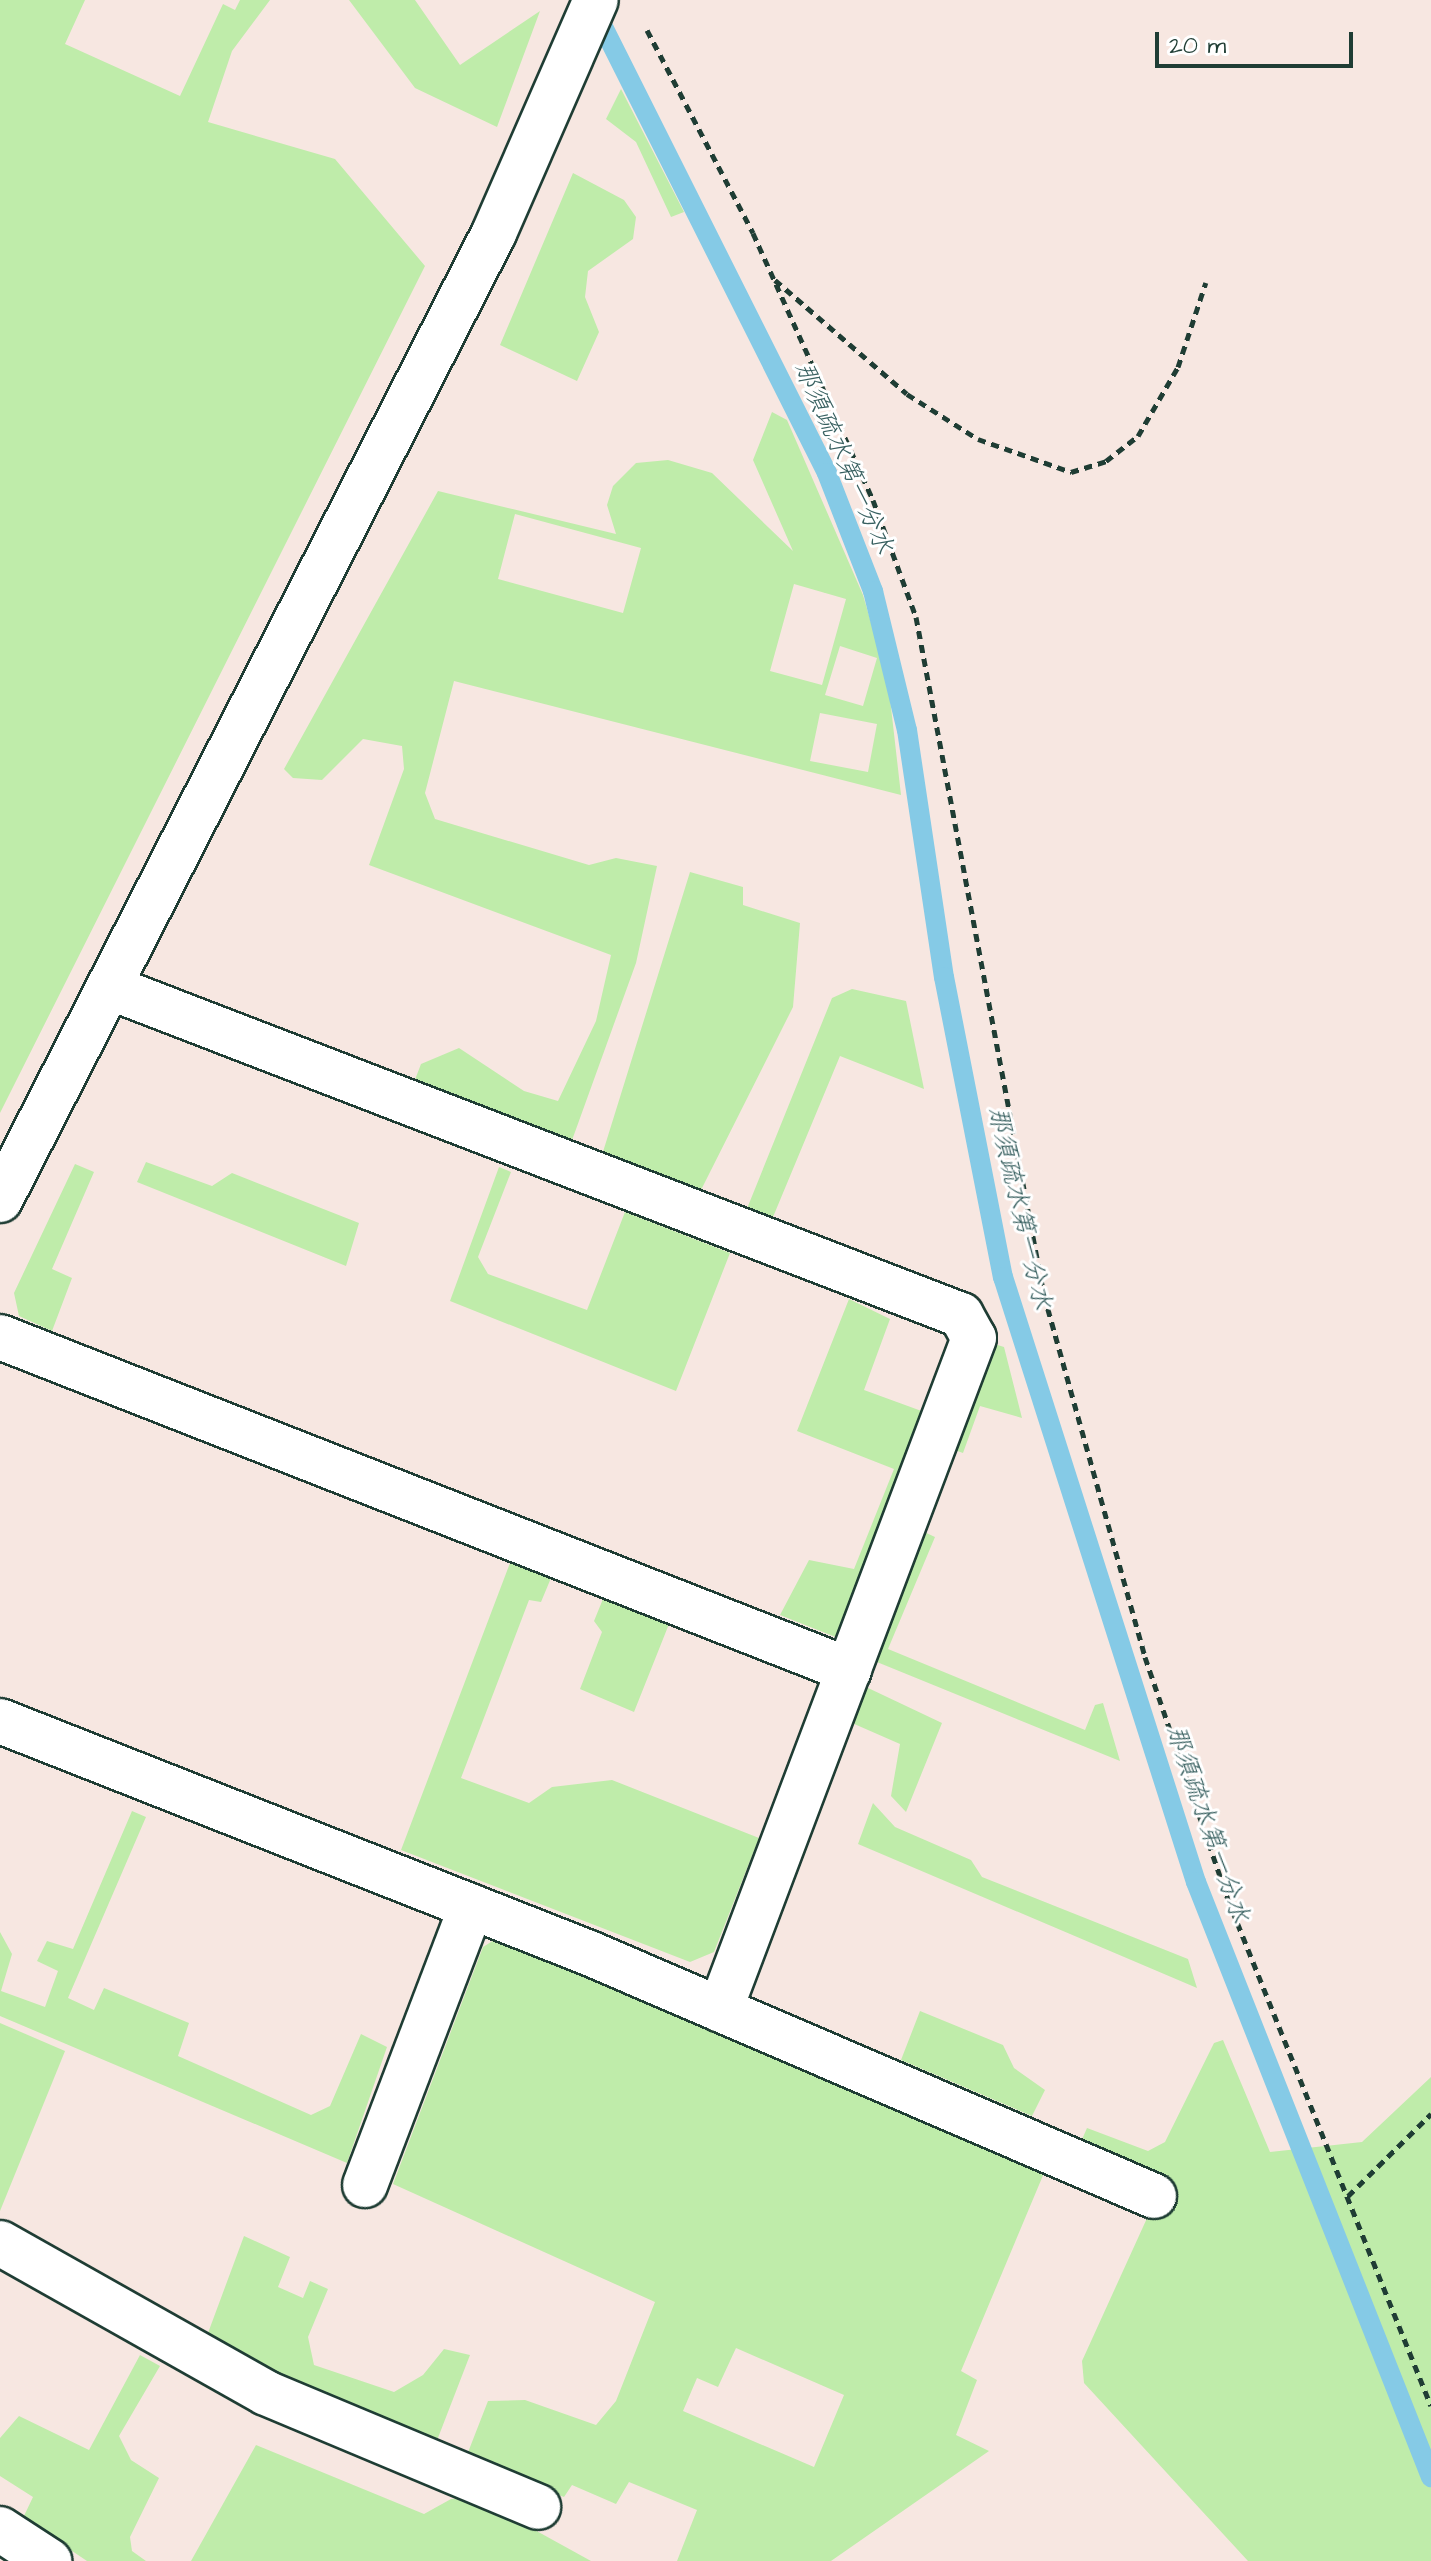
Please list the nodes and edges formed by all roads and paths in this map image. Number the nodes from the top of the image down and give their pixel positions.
1 (596, 0) edge
2 (638, 14) dead end
3 (771, 276) junction
4 (1206, 282) dead end
5 (109, 987) junction
6 (0, 1200) edge
7 (0, 1337) edge
8 (849, 1670) junction
9 (0, 1721) edge
10 (471, 1907) junction
11 (720, 2010) junction
12 (1431, 2114) edge
13 (365, 2185) dead end
14 (1154, 2196) dead end
15 (1348, 2196) junction
16 (0, 2243) edge
17 (1431, 2406) edge
18 (538, 2507) dead end
19 (0, 2529) edge
20 (49, 2561) edge

1 - 5 street
2 - 3 path
3 - 4 path
3 - 15 path
5 - 6 street
5 - 8 street
7 - 8 street
8 - 11 street
9 - 10 street
10 - 11 street
10 - 13 street
11 - 14 street
12 - 15 path
15 - 17 path
16 - 18 street
19 - 20 street

